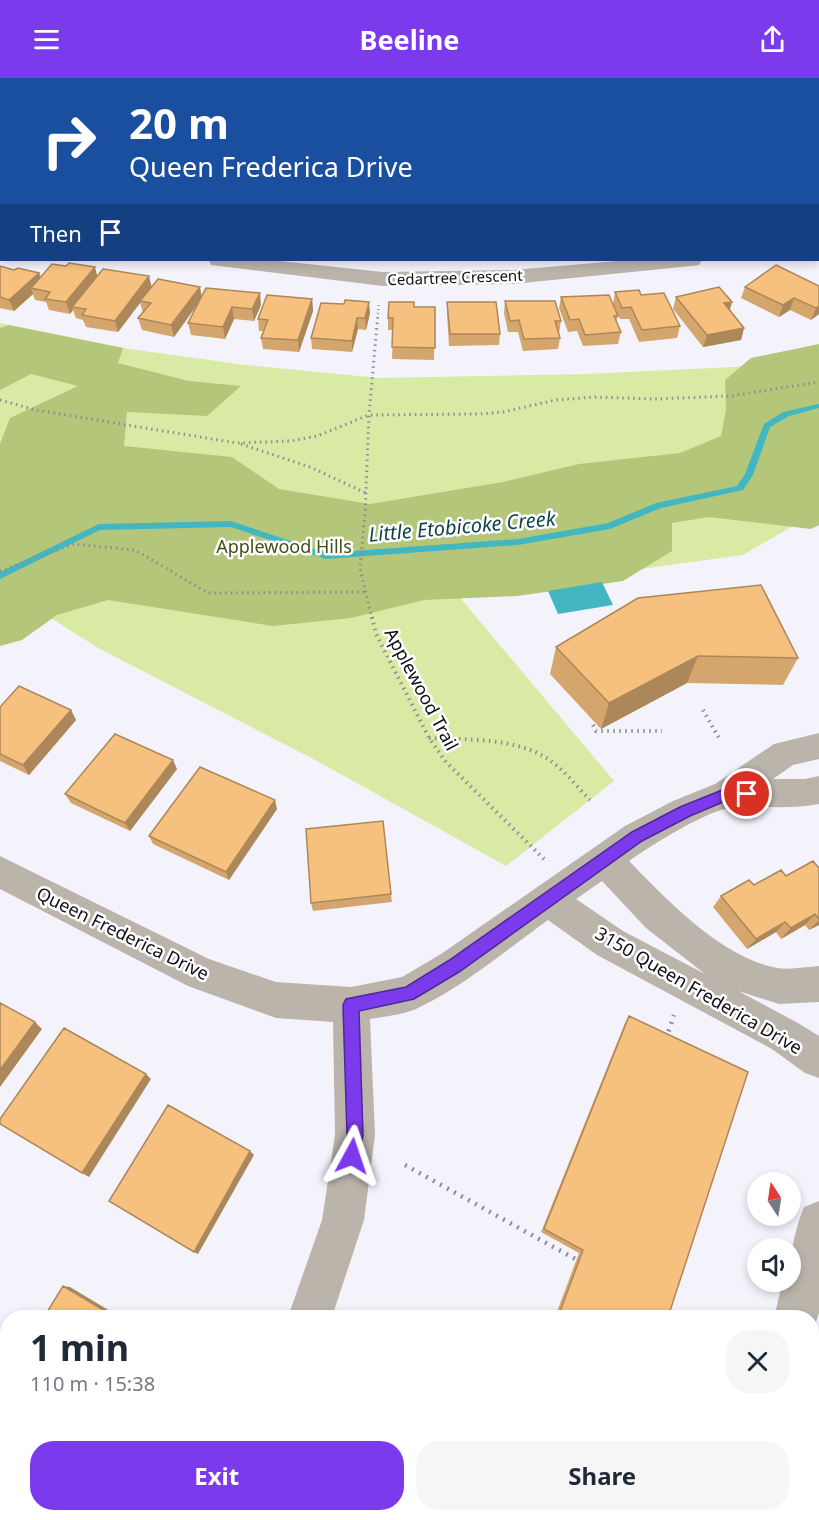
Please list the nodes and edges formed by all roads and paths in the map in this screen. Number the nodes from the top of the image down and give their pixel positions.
1 (228, 261) edge
2 (681, 261) edge
3 (383, 279) junction
4 (819, 382) edge
5 (0, 400) edge
6 (369, 415) junction
7 (237, 443) junction
8 (366, 493) junction
9 (0, 571) edge
10 (365, 592) junction
11 (704, 710) dead end
12 (592, 725) edge
13 (662, 731) dead end
14 (429, 738) junction
15 (719, 738) dead end
16 (819, 747) edge
17 (819, 790) edge
18 (727, 794) junction
19 (590, 800) dead end
20 (604, 859) junction
21 (0, 872) edge
22 (559, 891) junction
23 (819, 984) edge
24 (351, 1005) junction
25 (819, 1059) edge
26 (405, 1165) dead end
27 (819, 1222) edge
28 (577, 1260) edge
29 (312, 1310) edge
30 (798, 1310) edge

1 - 3 street, Cedartree Crescent
2 - 3 street, Cedartree Crescent
3 - 6 path, Applewood Trail
4 - 6 path
5 - 7 path
6 - 7 path
6 - 8 path, Applewood Trail
7 - 8 path
8 - 10 path, Applewood Trail
9 - 10 path
10 - 14 path, Applewood Trail
11 - 15 path
12 - 13 path
14 - 19 path
14 - 22 path, Applewood Trail
16 - 18 street, Queen Frederica Drive
17 - 18 street, Queen Frederica Drive
18 - 20 street, Queen Frederica Drive
20 - 22 street, Queen Frederica Drive
20 - 23 street
21 - 24 street, Queen Frederica Drive
22 - 24 street, Queen Frederica Drive
22 - 25 street, 3150 Queen Frederica Drive
24 - 29 street
26 - 28 path
27 - 30 street

